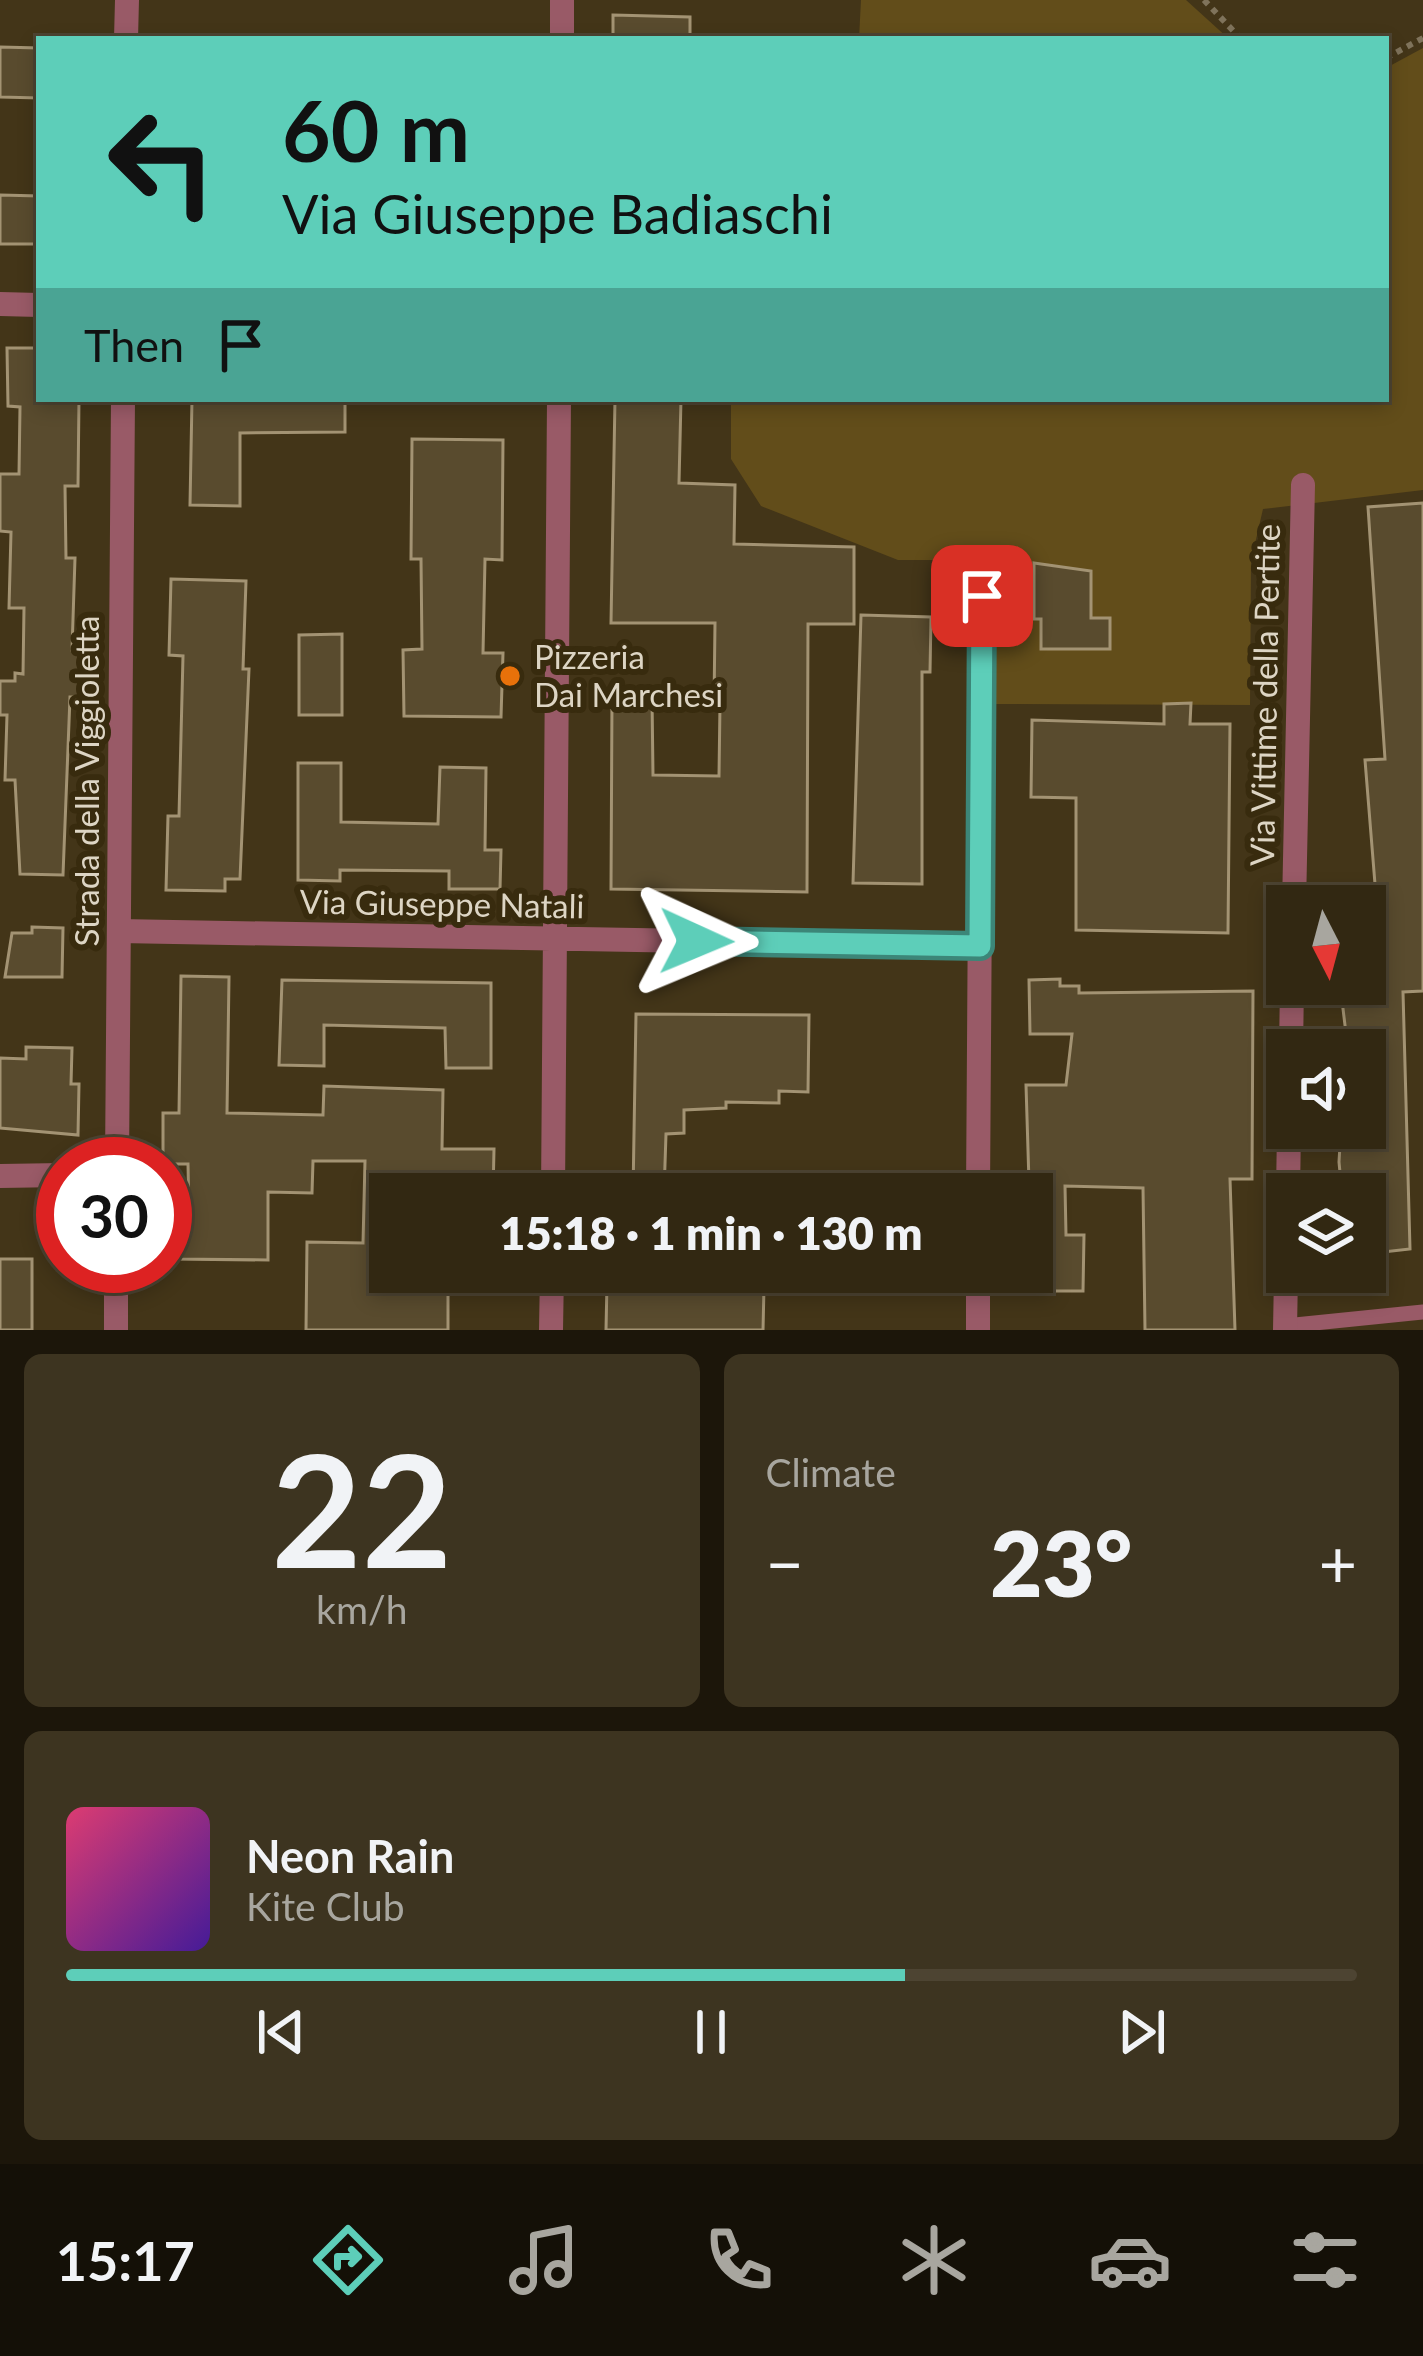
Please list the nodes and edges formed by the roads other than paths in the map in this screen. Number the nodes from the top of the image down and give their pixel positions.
1 (127, 0) edge
2 (562, 0) edge
3 (126, 36) edge
4 (562, 36) edge
5 (0, 304) edge
6 (36, 305) edge
7 (123, 402) edge
8 (559, 402) edge
9 (1303, 485) dead end
10 (982, 596) dead end
11 (1294, 885) edge
12 (119, 931) junction
13 (555, 939) junction
14 (980, 946) junction
15 (117, 1137) edge
16 (553, 1173) edge
17 (979, 1173) edge
18 (36, 1175) edge
19 (0, 1176) edge
20 (116, 1293) edge
21 (552, 1293) edge
22 (978, 1293) edge
23 (1286, 1293) edge
24 (1423, 1312) edge
25 (1285, 1328) edge
26 (116, 1330) edge
27 (551, 1330) edge
28 (978, 1330) edge

1 - 3 street
2 - 4 street
5 - 6 street
7 - 12 street, Strada della Viggioletta
8 - 13 street
9 - 11 street, Via Vittime della Pertite
10 - 14 street
12 - 13 street, Via Giuseppe Natali
12 - 15 street, Strada della Viggioletta
13 - 14 street, Via Giuseppe Natali
13 - 16 street
14 - 17 street
18 - 19 street
20 - 26 street
21 - 27 street
22 - 28 street
23 - 25 street
24 - 25 lane

